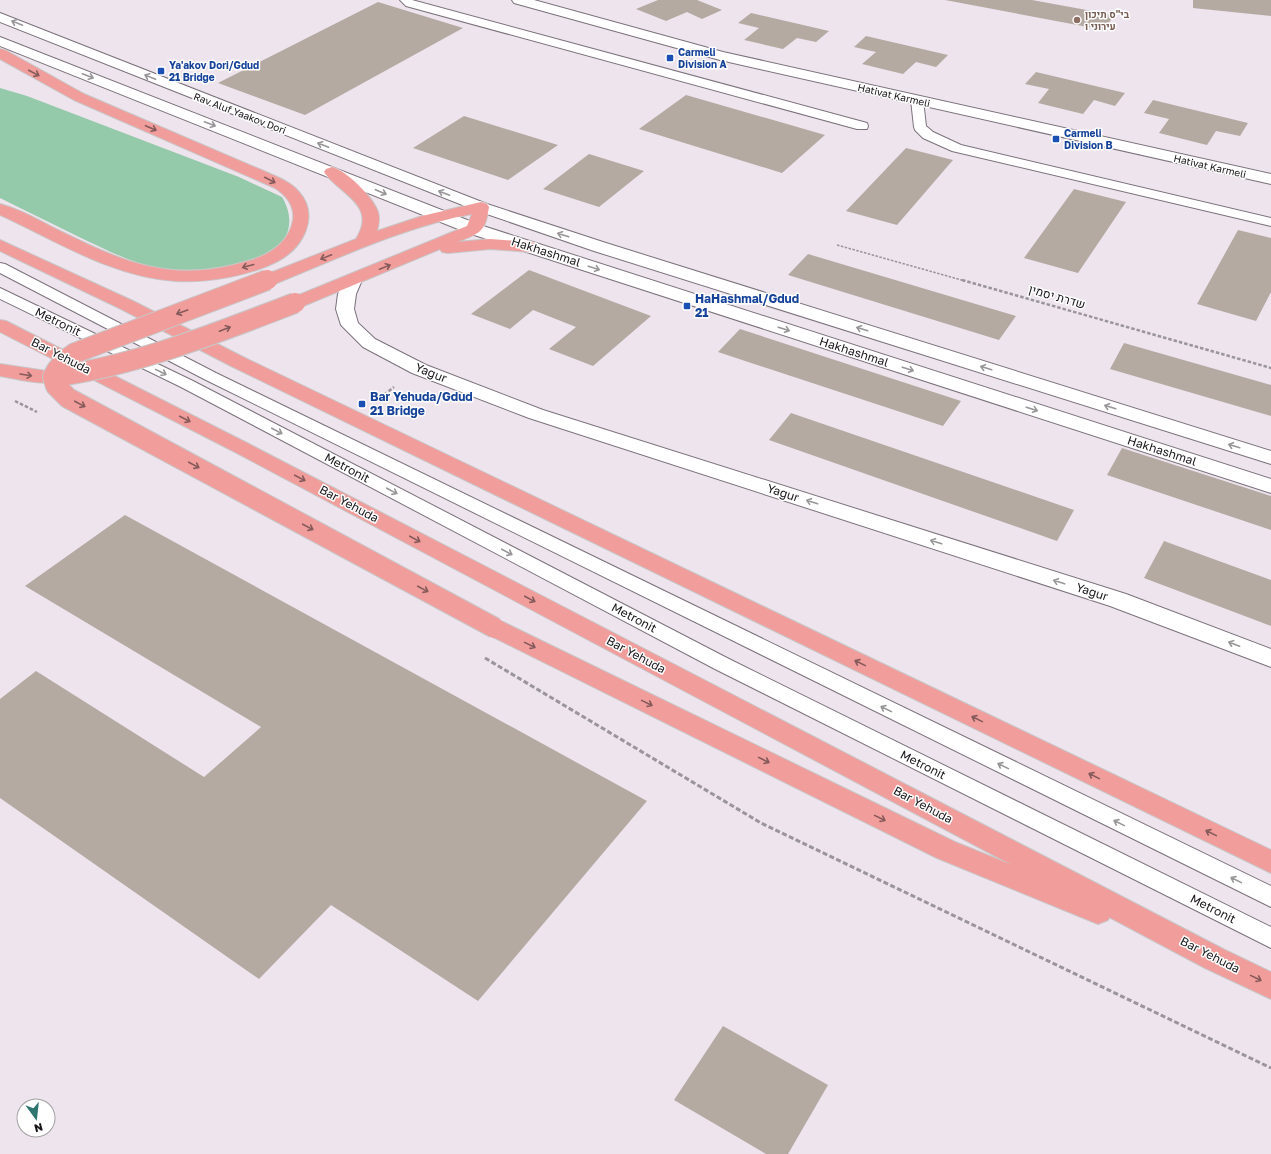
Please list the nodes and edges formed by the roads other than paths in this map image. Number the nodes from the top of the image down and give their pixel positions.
1 (406, 0) edge
2 (519, 0) edge
3 (0, 17) edge
4 (0, 42) edge
5 (0, 53) edge
6 (917, 100) junction
7 (862, 126) dead end
8 (332, 172) junction
9 (1271, 180) edge
10 (481, 207) junction
11 (0, 209) edge
12 (438, 216) junction
13 (1271, 222) edge
14 (474, 229) junction
15 (362, 243) junction
16 (0, 245) edge
17 (530, 247) junction
18 (417, 254) junction
19 (0, 268) edge
20 (354, 280) junction
21 (0, 293) edge
22 (0, 325) edge
23 (0, 370) edge
24 (53, 377) junction
25 (1271, 458) edge
26 (1271, 486) edge
27 (1271, 658) edge
28 (1271, 862) edge
29 (1271, 897) edge
30 (1271, 938) edge
31 (1215, 959) junction
32 (1271, 986) edge

1 - 7 lane
2 - 6 street, Hativat Karmeli
10 -> 3 street, Rav Aluf Yaakov Dori
4 -> 8 street, Rav Aluf Yaakov Dori
5 -> 11 highway
6 - 9 street, Hativat Karmeli
6 - 13 lane
8 -> 12 street, Rav Aluf Yaakov Dori
8 - 15 highway
10 - 12 highway
10 - 14 highway
25 -> 10 street, Hakhashmal
12 - 14 street, Hakhashmal
12 - 15 highway
14 - 17 street, Hakhashmal
14 - 18 highway
15 -> 24 highway, bridge
28 -> 16 highway
17 - 18 highway
17 -> 26 street, Hakhashmal
20 -> 18 highway
29 -> 19 lane, Metronit
24 -> 20 highway, bridge
27 -> 20 street, Yagur
21 -> 30 lane, Metronit
22 -> 31 highway, Bar Yehuda
23 -> 24 highway
24 -> 31 highway, bridge
31 -> 32 highway, Bar Yehuda

